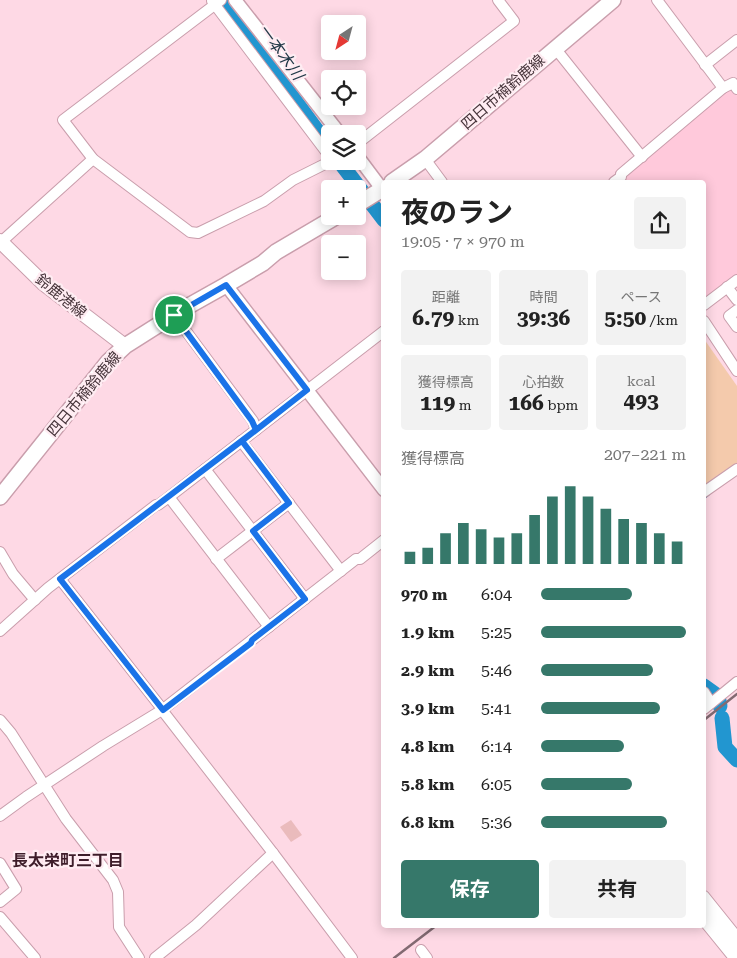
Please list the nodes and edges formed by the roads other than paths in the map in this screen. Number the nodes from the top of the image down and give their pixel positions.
1 (235, 0) edge
2 (498, 0) edge
3 (612, 0) edge
4 (658, 0) edge
5 (216, 2) edge
6 (737, 40) edge
7 (555, 48) junction
8 (706, 65) junction
9 (723, 88) junction
10 (737, 89) edge
11 (333, 125) edge
12 (366, 137) edge
13 (321, 145) edge
14 (642, 157) junction
15 (93, 159) junction
16 (425, 160) junction
17 (321, 166) edge
18 (366, 166) edge
19 (396, 180) edge
20 (440, 180) edge
21 (617, 180) edge
22 (381, 182) edge
23 (381, 190) edge
24 (366, 199) edge
25 (322, 225) edge
26 (1, 242) edge
27 (737, 280) edge
28 (226, 285) junction
29 (727, 287) junction
30 (737, 300) edge
31 (706, 303) edge
32 (737, 310) edge
33 (174, 315) junction
34 (706, 324) edge
35 (737, 327) edge
36 (381, 333) edge
37 (125, 346) junction
38 (737, 371) edge
39 (307, 390) junction
40 (256, 430) junction
41 (242, 441) junction
42 (205, 469) junction
43 (737, 469) edge
44 (381, 486) edge
45 (706, 491) edge
46 (0, 497) edge
47 (169, 497) junction
48 (289, 503) junction
49 (253, 531) junction
50 (381, 542) edge
51 (0, 552) edge
52 (216, 559) junction
53 (341, 571) junction
54 (60, 579) junction
55 (305, 599) junction
56 (34, 600) junction
57 (269, 626) junction
58 (0, 631) edge
59 (737, 682) edge
60 (707, 706) edge
61 (163, 710) junction
62 (0, 720) edge
63 (44, 784) junction
64 (0, 816) edge
65 (273, 853) junction
66 (0, 863) edge
67 (706, 898) edge
68 (0, 902) edge
69 (706, 911) edge
70 (0, 917) edge
71 (706, 923) edge
72 (737, 937) edge
73 (737, 950) edge
74 (35, 958) edge
75 (139, 958) edge
76 (155, 958) edge
77 (352, 958) edge
78 (734, 958) edge

1 - 11 street
2 - 12 street
3 - 7 main road, 四日市楠鈴鹿線
4 - 8 street
5 - 13 street
5 - 15 street
6 - 8 street
7 - 14 street
7 - 16 main road, 四日市楠鈴鹿線
8 - 9 street
9 - 10 street
9 - 14 street
14 - 21 street
15 - 17 street
15 - 26 street
16 - 19 main road, 四日市楠鈴鹿線
16 - 20 street
18 - 22 street
23 - 24 main road, 四日市楠鈴鹿線
25 - 28 main road, 四日市楠鈴鹿線
26 - 37 main road, 鈴鹿港線
27 - 29 street
28 - 33 main road, 四日市楠鈴鹿線
28 - 39 street
29 - 30 street
29 - 31 street
32 - 35 street
33 - 37 main road, 四日市楠鈴鹿線
33 - 40 street
34 - 38 street
36 - 39 street
37 - 46 main road, 四日市楠鈴鹿線
39 - 40 street
39 - 44 street
40 - 41 street
41 - 42 street
41 - 48 street
42 - 47 street
42 - 49 street
43 - 45 street
47 - 52 street
47 - 54 street
48 - 49 street
48 - 53 street
49 - 52 street
49 - 55 street
50 - 53 street
51 - 56 street
52 - 57 street
53 - 55 street
54 - 56 street
54 - 61 street
55 - 57 street
56 - 58 street
57 - 61 street
59 - 60 street
61 - 63 street
61 - 65 street
62 - 63 street
63 - 64 street
63 - 75 street
65 - 76 street
65 - 77 street
66 - 68 street
67 - 72 street
69 - 73 street
70 - 74 street
71 - 78 street

